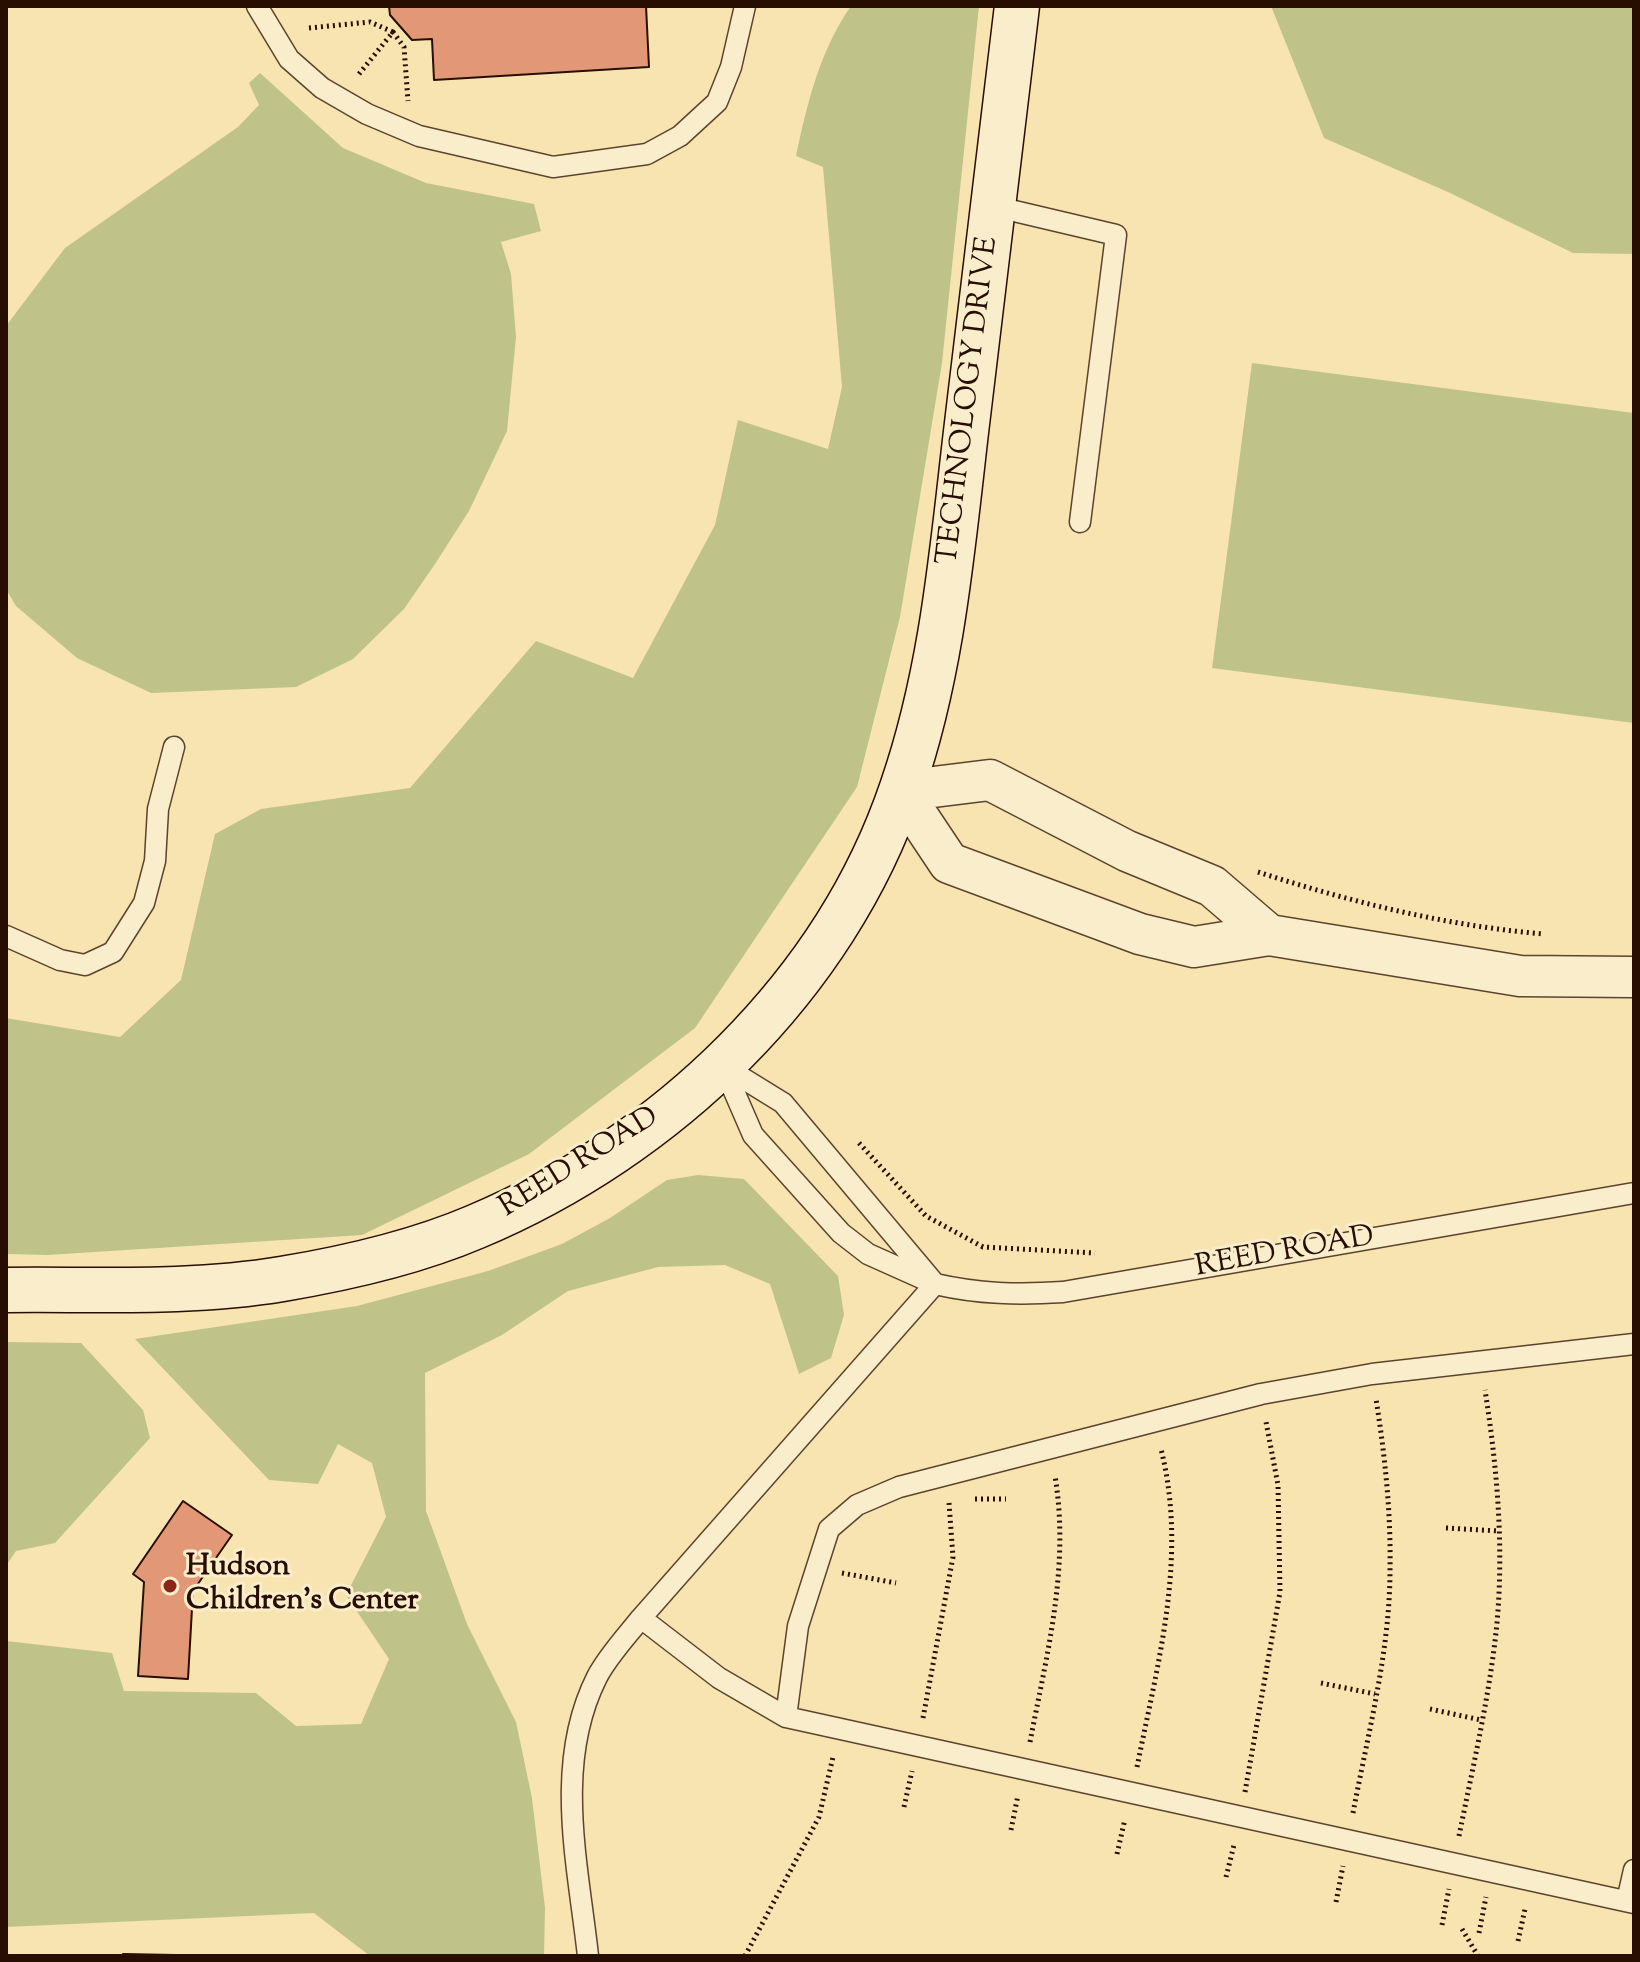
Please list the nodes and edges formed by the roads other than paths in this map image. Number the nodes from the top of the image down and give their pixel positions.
1 (257, 6) edge
2 (745, 6) edge
3 (1017, 6) edge
4 (993, 206) junction
5 (1080, 522) dead end
6 (174, 747) dead end
7 (901, 791) junction
8 (1269, 935) junction
9 (6, 936) edge
10 (1634, 977) edge
11 (723, 1066) junction
12 (1634, 1193) edge
13 (935, 1284) junction
14 (6, 1290) edge
15 (1634, 1344) edge
16 (641, 1618) junction
17 (786, 1717) junction
18 (1634, 1870) edge
19 (1630, 1902) edge
20 (588, 1956) edge

1 - 2 lane
3 - 4 street, TECHNOLOGY DRIVE
4 - 5 lane
4 - 7 street, TECHNOLOGY DRIVE
6 - 9 lane
7 - 8 street
7 - 8 street
7 - 11 street, REED ROAD
8 - 10 street
11 - 13 lane
11 - 13 lane, REED ROAD
11 - 14 street, REED ROAD
12 - 13 lane, REED ROAD
13 - 16 lane
15 - 17 lane
16 - 17 lane
16 - 20 lane
17 - 19 lane
18 - 19 lane

